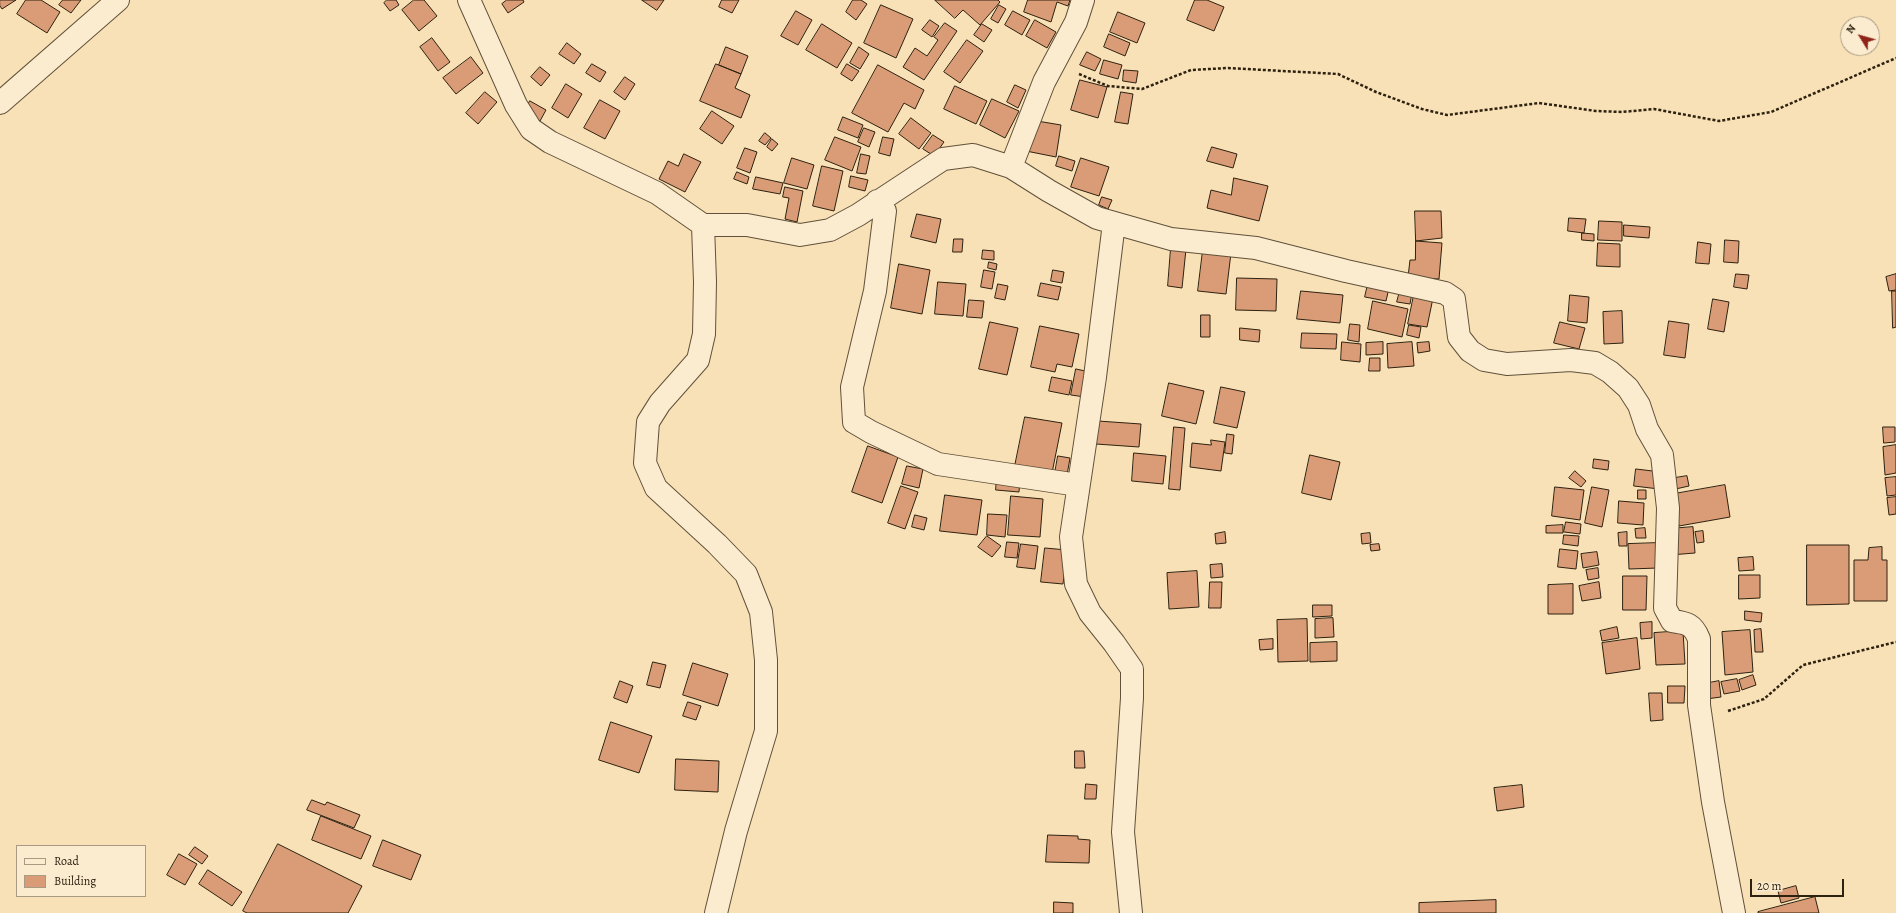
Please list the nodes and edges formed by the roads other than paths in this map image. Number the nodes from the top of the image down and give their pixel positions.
1 (118, 0) edge
2 (469, 0) edge
3 (1083, 0) edge
4 (0, 103) edge
5 (1010, 166) junction
6 (877, 201) junction
7 (1114, 223) junction
8 (703, 225) junction
9 (1078, 485) junction
10 (716, 913) edge
11 (1131, 913) edge
12 (1734, 913) edge

1 - 4 street
2 - 8 street
3 - 5 street
5 - 6 street
5 - 7 street
6 - 8 street
6 - 9 street
7 - 9 street
7 - 12 street
8 - 10 street
9 - 11 street

